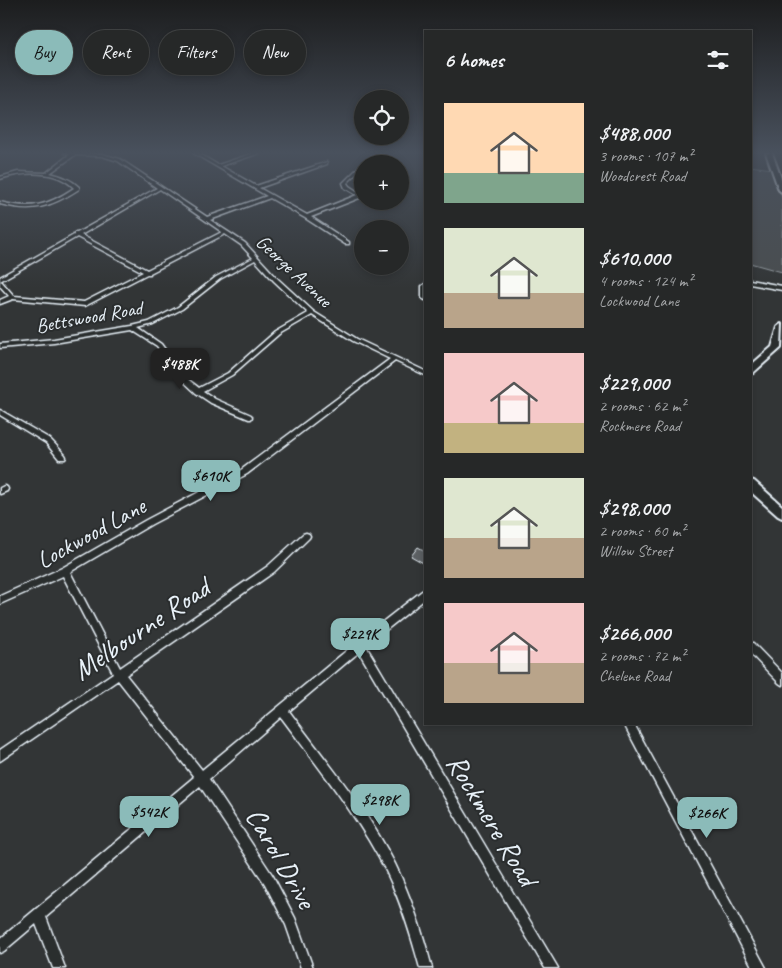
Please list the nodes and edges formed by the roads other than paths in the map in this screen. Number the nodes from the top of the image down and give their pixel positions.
1 (57, 198) edge
2 (141, 198) edge
3 (174, 198) edge
4 (266, 198) edge
5 (271, 198) edge
6 (354, 198) edge
7 (0, 203) edge
8 (307, 217) junction
9 (206, 219) junction
10 (226, 232) junction
11 (76, 234) junction
12 (347, 243) dead end
13 (256, 258) junction
14 (148, 274) junction
15 (0, 279) edge
16 (752, 282) edge
17 (0, 284) edge
18 (782, 288) edge
19 (12, 297) junction
20 (0, 302) edge
21 (312, 313) junction
22 (782, 327) edge
23 (133, 328) junction
24 (0, 346) edge
25 (394, 359) junction
26 (752, 369) edge
27 (424, 373) edge
28 (198, 391) junction
29 (0, 412) edge
30 (249, 417) dead end
31 (62, 457) dead end
32 (752, 486) edge
33 (782, 513) edge
34 (306, 536) dead end
35 (65, 571) junction
36 (424, 595) edge
37 (0, 600) edge
38 (360, 645) junction
39 (752, 648) edge
40 (118, 673) junction
41 (782, 680) edge
42 (282, 710) junction
43 (630, 725) edge
44 (0, 756) edge
45 (201, 777) junction
46 (39, 915) junction
47 (0, 946) edge
48 (59, 968) edge
49 (307, 968) edge
50 (426, 968) edge
51 (552, 968) edge
52 (760, 968) edge

1 - 7 street
2 - 11 street
3 - 9 street, George Avenue
4 - 9 street
5 - 8 street
6 - 8 street
8 - 12 street
9 - 10 street, George Avenue
10 - 13 street, George Avenue
10 - 14 street
11 - 14 street
11 - 15 street
13 - 21 street, George Avenue
13 - 23 street, Bettswood Road
14 - 19 street
16 - 18 street
17 - 19 street
19 - 20 street, Bettswood Road
21 - 25 street, George Avenue
21 - 28 street
22 - 26 street
23 - 24 street, Bettswood Road
23 - 28 street
25 - 27 street, George Avenue
25 - 35 street, Lockwood Lane
28 - 30 street
29 - 31 street
32 - 33 street
34 - 40 street, Melbourne Road
35 - 37 street, Lockwood Lane
35 - 40 street, Carol Drive
36 - 38 street
38 - 42 street
38 - 51 street, Rockmere Road
39 - 41 street
40 - 44 street, Melbourne Road
40 - 45 street, Carol Drive
42 - 45 street
42 - 50 street
43 - 52 street
45 - 46 street
45 - 49 street, Carol Drive
46 - 47 street
46 - 48 street

